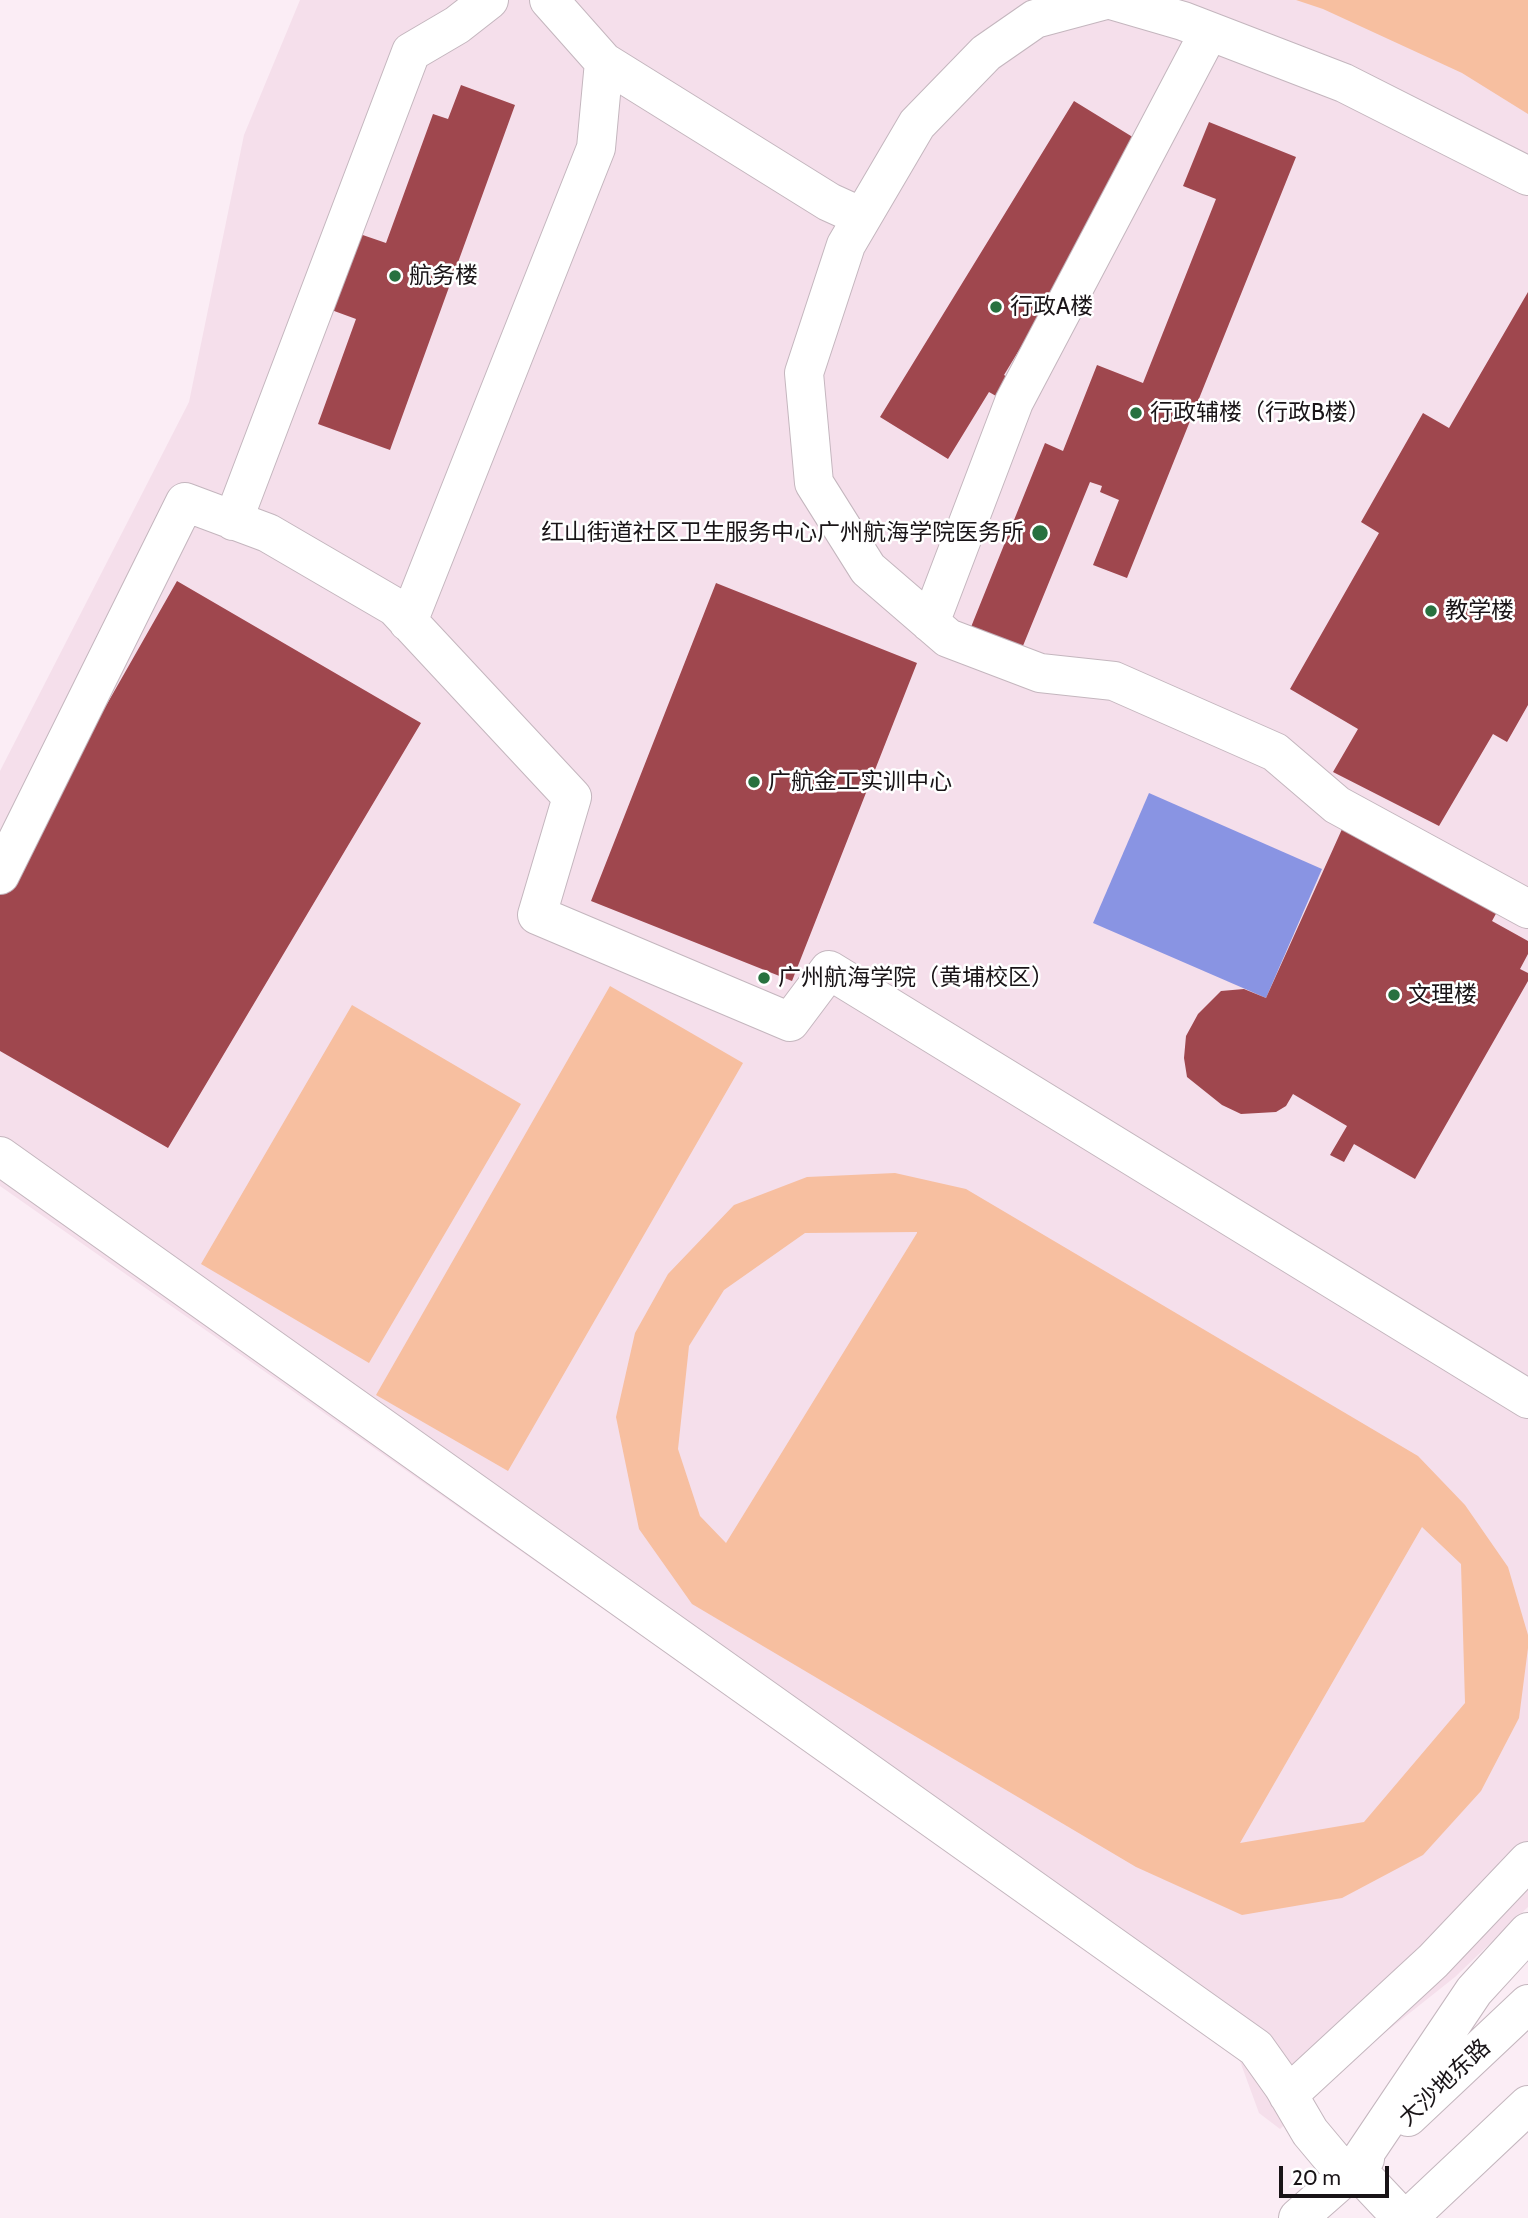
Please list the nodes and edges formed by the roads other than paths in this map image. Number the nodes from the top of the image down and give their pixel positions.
1 (489, 0) edge
2 (549, 0) edge
3 (1106, 0) edge
4 (1111, 0) edge
5 (1209, 32) junction
6 (604, 62) junction
7 (1528, 176) edge
8 (862, 218) junction
9 (233, 521) junction
10 (408, 622) junction
11 (930, 623) junction
12 (0, 875) edge
13 (1528, 909) edge
14 (0, 1156) edge
15 (1528, 1399) edge
16 (1528, 1861) edge
17 (1528, 1932) edge
18 (1528, 2004) edge
19 (1288, 2095) junction
20 (1528, 2105) edge
21 (1351, 2171) junction
22 (1298, 2218) edge
23 (1402, 2218) edge
24 (1408, 2218) edge

1 - 9 street
2 - 6 street
3 - 8 street
4 - 5 street
5 - 7 street
5 - 11 street
6 - 8 street
6 - 10 street
8 - 11 street
9 - 10 street
9 - 12 street
10 - 15 street
11 - 13 street
14 - 19 street
16 - 19 street
17 - 21 street
18 - 21 street, 大沙地东路
19 - 21 street
20 - 24 street
21 - 22 street, 大沙地东路
21 - 23 street

